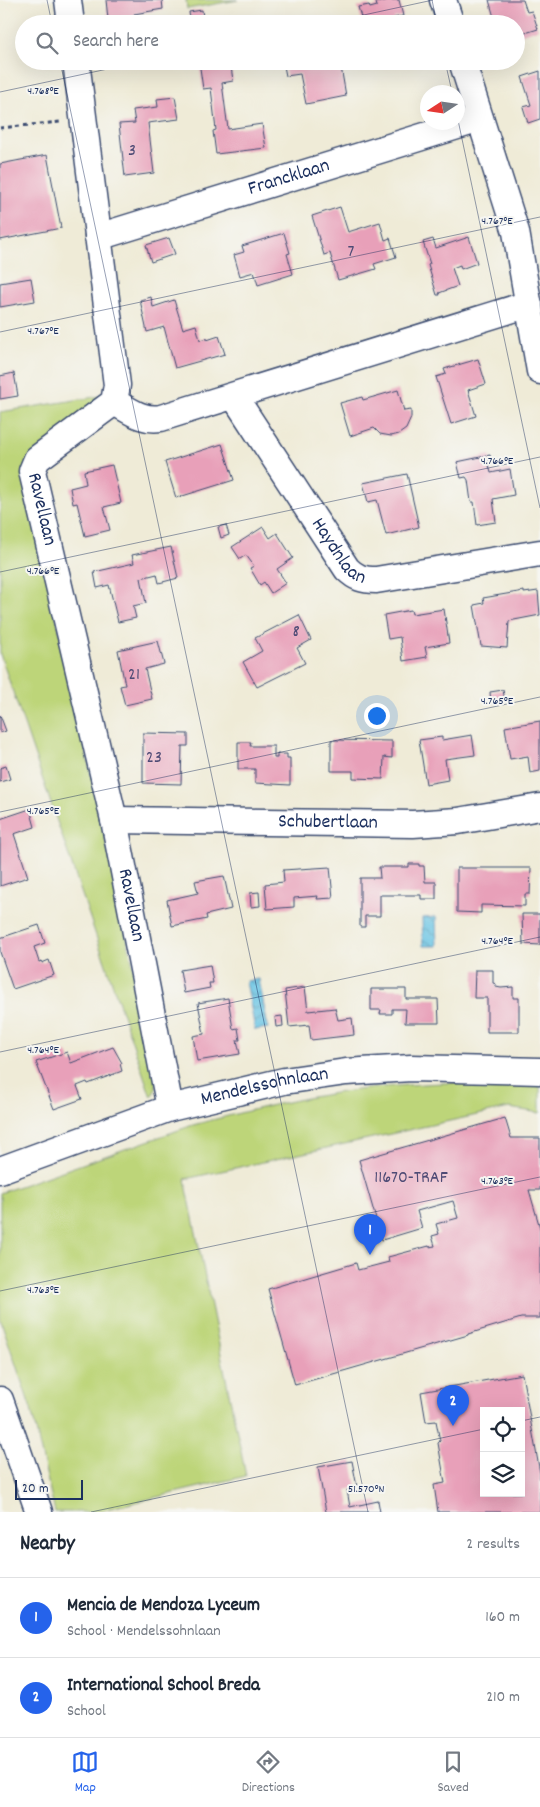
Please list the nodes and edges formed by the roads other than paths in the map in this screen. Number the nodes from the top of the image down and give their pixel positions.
1 (68, 0) edge
2 (443, 0) edge
3 (70, 15) edge
4 (447, 15) edge
5 (77, 70) edge
6 (465, 70) edge
7 (480, 119) junction
8 (98, 236) junction
9 (529, 304) junction
10 (540, 371) edge
11 (234, 396) junction
12 (114, 402) junction
13 (540, 553) edge
14 (540, 807) edge
15 (114, 820) junction
16 (540, 1071) edge
17 (170, 1108) junction
18 (0, 1170) edge
19 (0, 1400) edge
20 (39, 1512) edge

1 - 3 street
2 - 4 street
5 - 8 street
6 - 7 street
7 - 8 street, Francklaan
7 - 9 street
8 - 12 street
9 - 10 street
9 - 11 street
11 - 12 street
11 - 13 street, Haydnlaan
12 - 15 street, Ravellaan
14 - 15 street, Schubertlaan
15 - 17 street, Ravellaan
16 - 17 street, Mendelssohnlaan
17 - 18 street, Mendelssohnlaan
19 - 20 street

